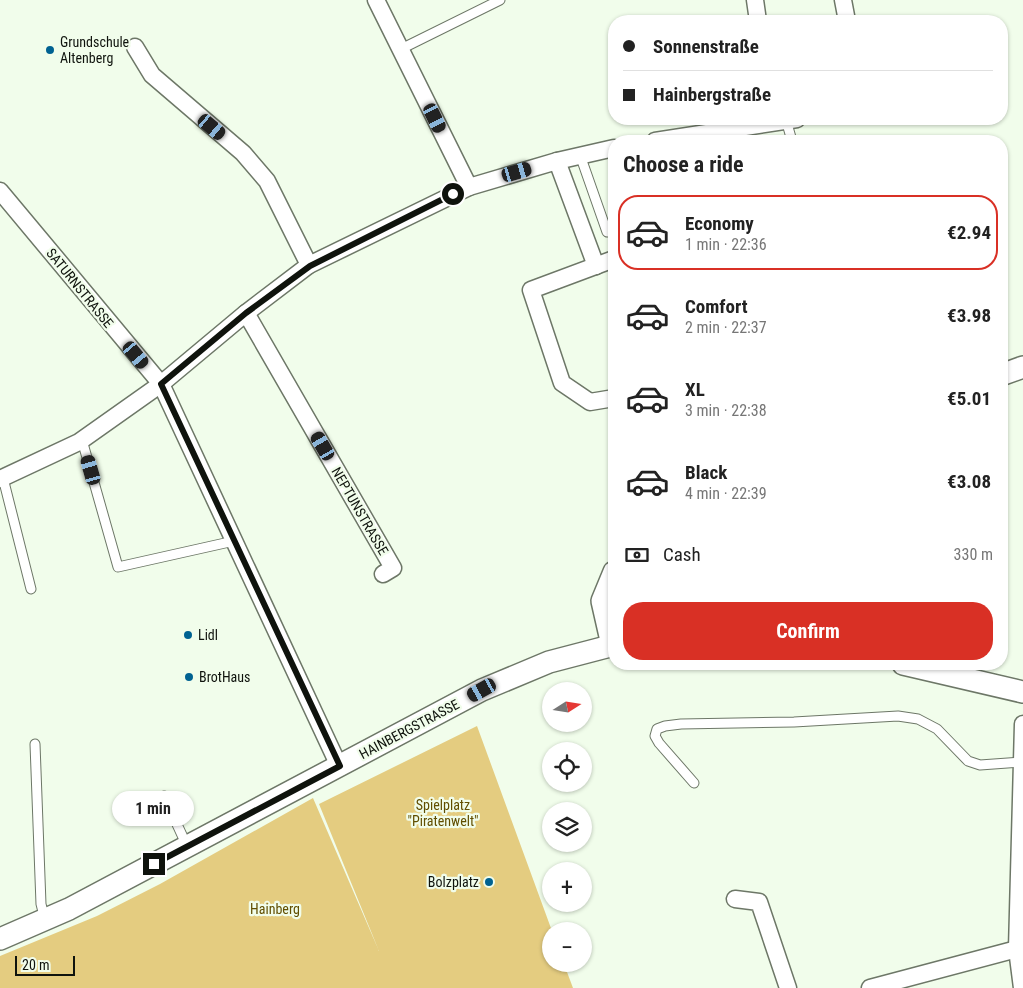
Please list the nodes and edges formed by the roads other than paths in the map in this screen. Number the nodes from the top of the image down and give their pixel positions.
1 (376, 0) edge
2 (500, 0) edge
3 (755, 0) edge
4 (843, 0) edge
5 (757, 15) edge
6 (846, 15) edge
7 (135, 47) dead end
8 (401, 49) junction
9 (752, 125) edge
10 (691, 135) edge
11 (608, 149) edge
12 (580, 155) junction
13 (557, 161) junction
14 (469, 187) junction
15 (0, 191) edge
16 (607, 232) dead end
17 (608, 261) edge
18 (310, 266) junction
19 (596, 266) junction
20 (246, 313) junction
21 (1023, 367) edge
22 (1008, 372) edge
23 (161, 384) junction
24 (608, 399) edge
25 (82, 440) junction
26 (2, 478) edge
27 (234, 542) junction
28 (383, 574) dead end
29 (608, 586) edge
30 (31, 589) dead end
31 (608, 625) edge
32 (608, 646) edge
33 (929, 670) edge
34 (1023, 692) edge
35 (1023, 724) edge
36 (35, 744) dead end
37 (1021, 762) junction
38 (340, 766) junction
39 (694, 783) dead end
40 (164, 796) dead end
41 (187, 846) junction
42 (1021, 855) edge
43 (735, 899) dead end
44 (45, 920) junction
45 (0, 939) edge
46 (1016, 949) junction
47 (788, 988) edge
48 (870, 988) edge
49 (1022, 988) edge

1 - 8 street
2 - 8 lane
3 - 5 street
4 - 6 street
7 - 18 street
8 - 14 street
9 - 10 street
11 - 12 street
12 - 13 street
12 - 16 lane
13 - 14 street
13 - 19 street
14 - 18 street
15 - 23 street, SATURNSTRASSE
17 - 19 street
18 - 20 street
19 - 24 street
20 - 23 street
20 - 28 street, NEPTUNSTRASSE
21 - 22 street
23 - 25 street
23 - 27 street, SATURNSTRASSE
25 - 26 street
25 - 27 lane
26 - 30 lane
27 - 38 street, SATURNSTRASSE
29 - 31 street
32 - 38 street, HAINBERGSTRASSE
33 - 34 street
35 - 37 street
36 - 44 lane
37 - 39 lane
37 - 42 street
38 - 41 street, HAINBERGSTRASSE
40 - 41 lane
41 - 44 street, HAINBERGSTRASSE
42 - 46 street
43 - 47 street
44 - 45 street, HAINBERGSTRASSE
46 - 48 street
46 - 49 street

